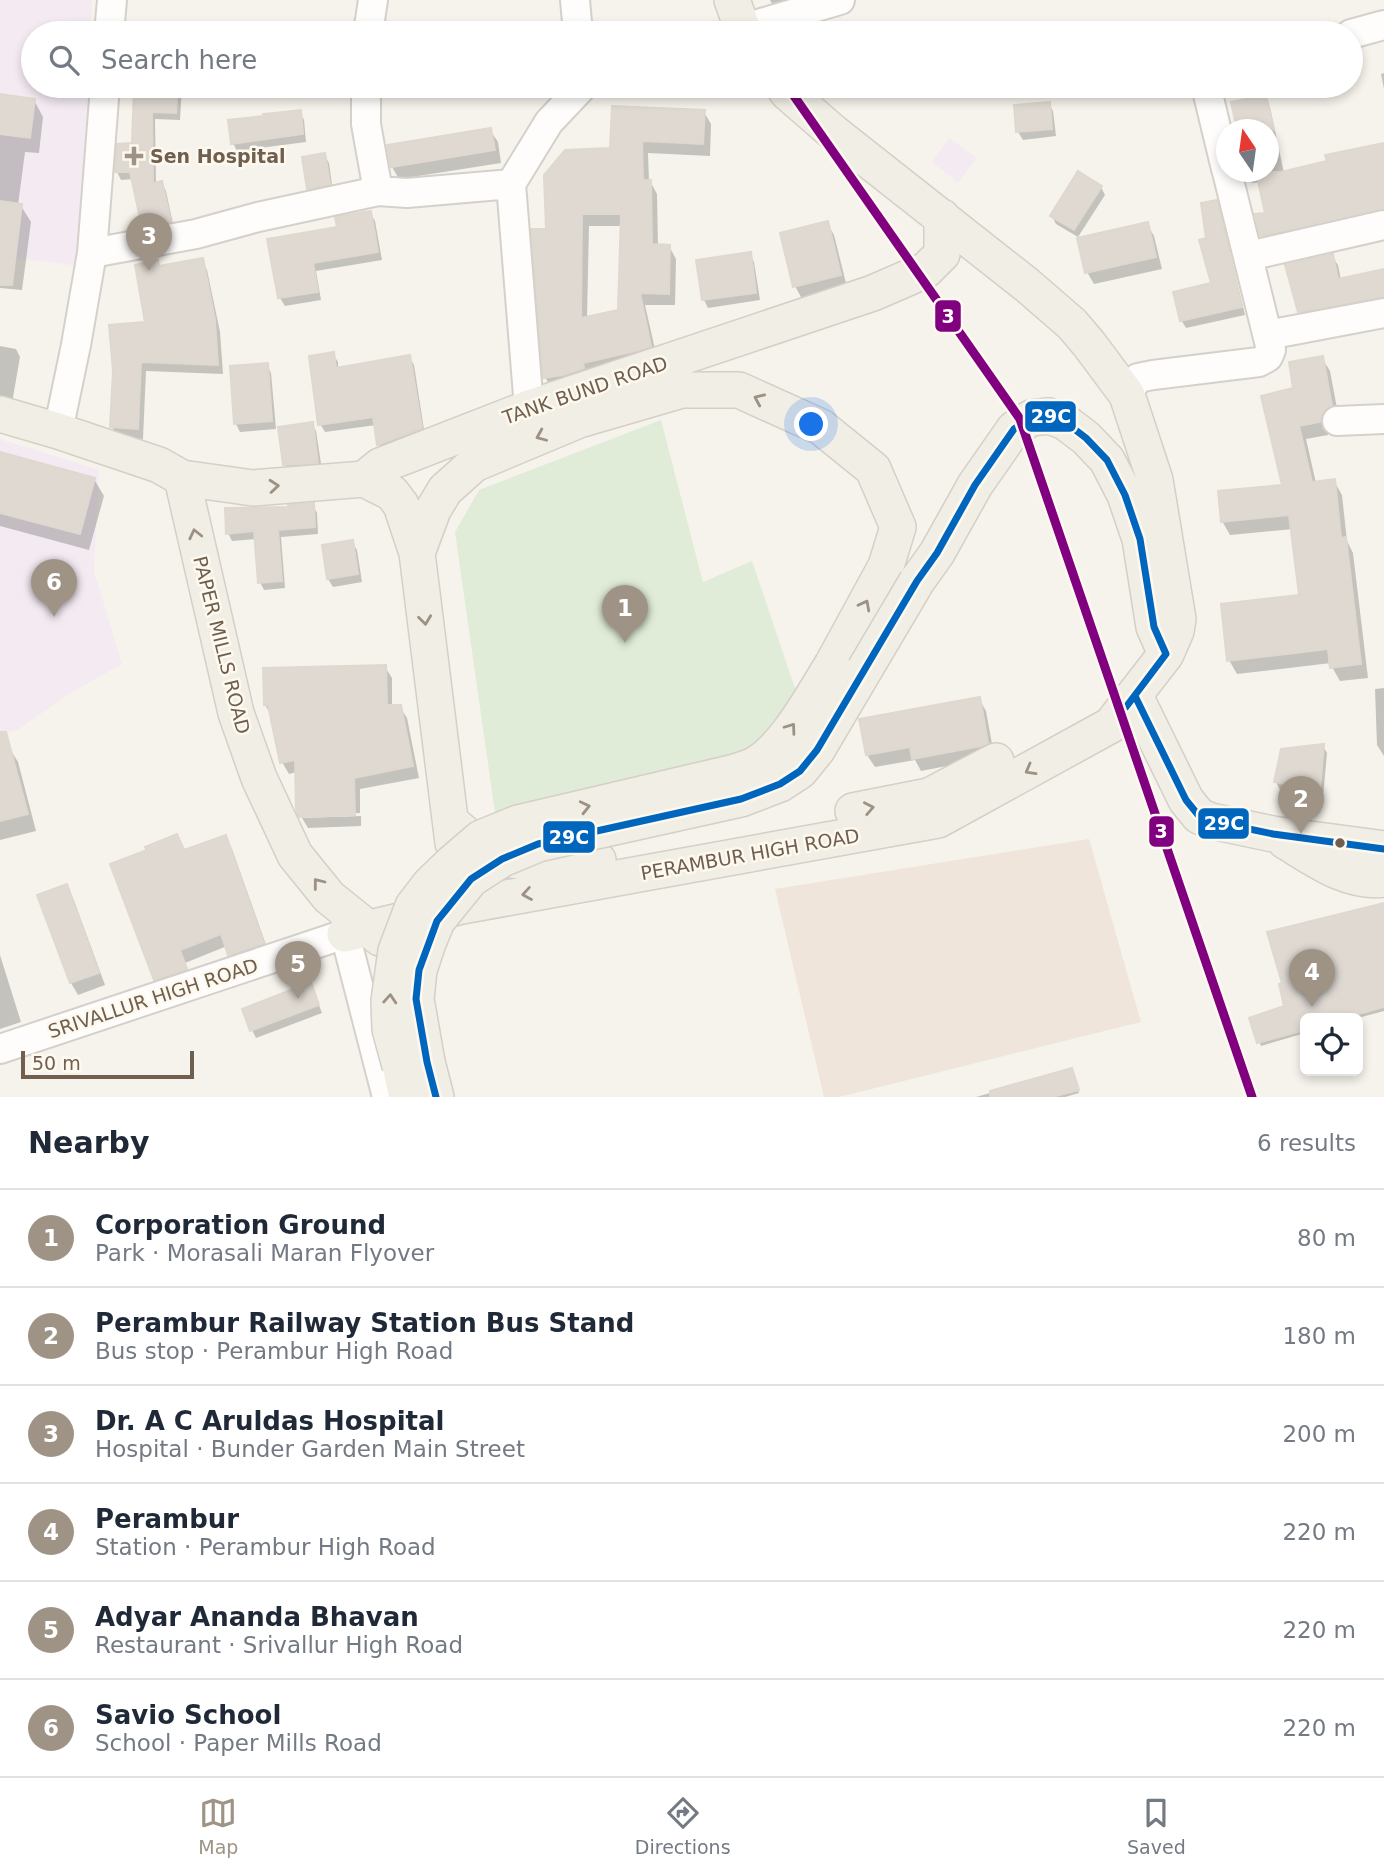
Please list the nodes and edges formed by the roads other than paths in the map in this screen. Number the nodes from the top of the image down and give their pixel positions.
1 (112, 0) edge
2 (373, 0) edge
3 (575, 0) edge
4 (840, 0) edge
5 (110, 21) edge
6 (370, 21) edge
7 (577, 21) edge
8 (739, 21) edge
9 (1384, 25) edge
10 (1363, 31) edge
11 (104, 98) edge
12 (366, 98) edge
13 (572, 98) edge
14 (794, 98) edge
15 (1209, 98) edge
16 (1216, 126) edge
17 (1230, 182) edge
18 (511, 184) junction
19 (378, 191) junction
20 (942, 217) junction
21 (1384, 225) edge
22 (92, 253) junction
23 (1249, 256) junction
24 (1384, 313) edge
25 (1268, 335) junction
26 (1127, 395) junction
27 (529, 408) junction
28 (0, 414) edge
29 (1384, 419) edge
30 (1337, 421) dead end
31 (58, 430) junction
32 (182, 478) junction
33 (364, 479) junction
34 (416, 553) junction
35 (1166, 654) junction
36 (1131, 701) junction
37 (451, 822) junction
38 (1273, 834) junction
39 (1384, 849) edge
40 (1384, 879) edge
41 (452, 898) junction
42 (357, 932) junction
43 (435, 973) junction
44 (0, 1049) edge
45 (387, 1097) edge
46 (407, 1097) edge
47 (436, 1097) edge
48 (452, 1097) edge

1 - 5 street
2 - 6 street
3 - 7 street
4 - 8 street
9 - 10 street
11 - 22 street
12 - 19 street
13 - 18 street
14 - 20 main road
15 - 16 street
17 - 23 street
18 - 19 street
18 - 27 street
19 - 22 street
20 - 26 main road
20 - 27 main road, TANK BUND ROAD
21 - 23 street
22 - 31 street
23 - 25 street
24 - 25 street
25 - 26 street
26 - 35 main road
27 - 33 main road, TANK BUND ROAD
28 - 31 main road
29 - 30 street
31 - 32 main road
32 -> 33 main road, TANK BUND ROAD
42 -> 32 main road, PAPER MILLS ROAD
33 - 34 main road
34 -> 37 main road
46 -> 34 main road, bridge
35 - 36 main road, PERAMBUR HIGH ROAD
35 - 47 main road, bridge
37 -> 36 main road
36 - 38 main road
36 -> 41 main road, PERAMBUR HIGH ROAD
37 - 41 main road
38 - 39 main road
38 - 40 main road
41 - 42 main road, PERAMBUR HIGH ROAD
41 - 43 street
42 - 43 main road, PAPER MILLS ROAD
42 - 44 street, SRIVALLUR HIGH ROAD
42 - 45 street
43 - 48 street

